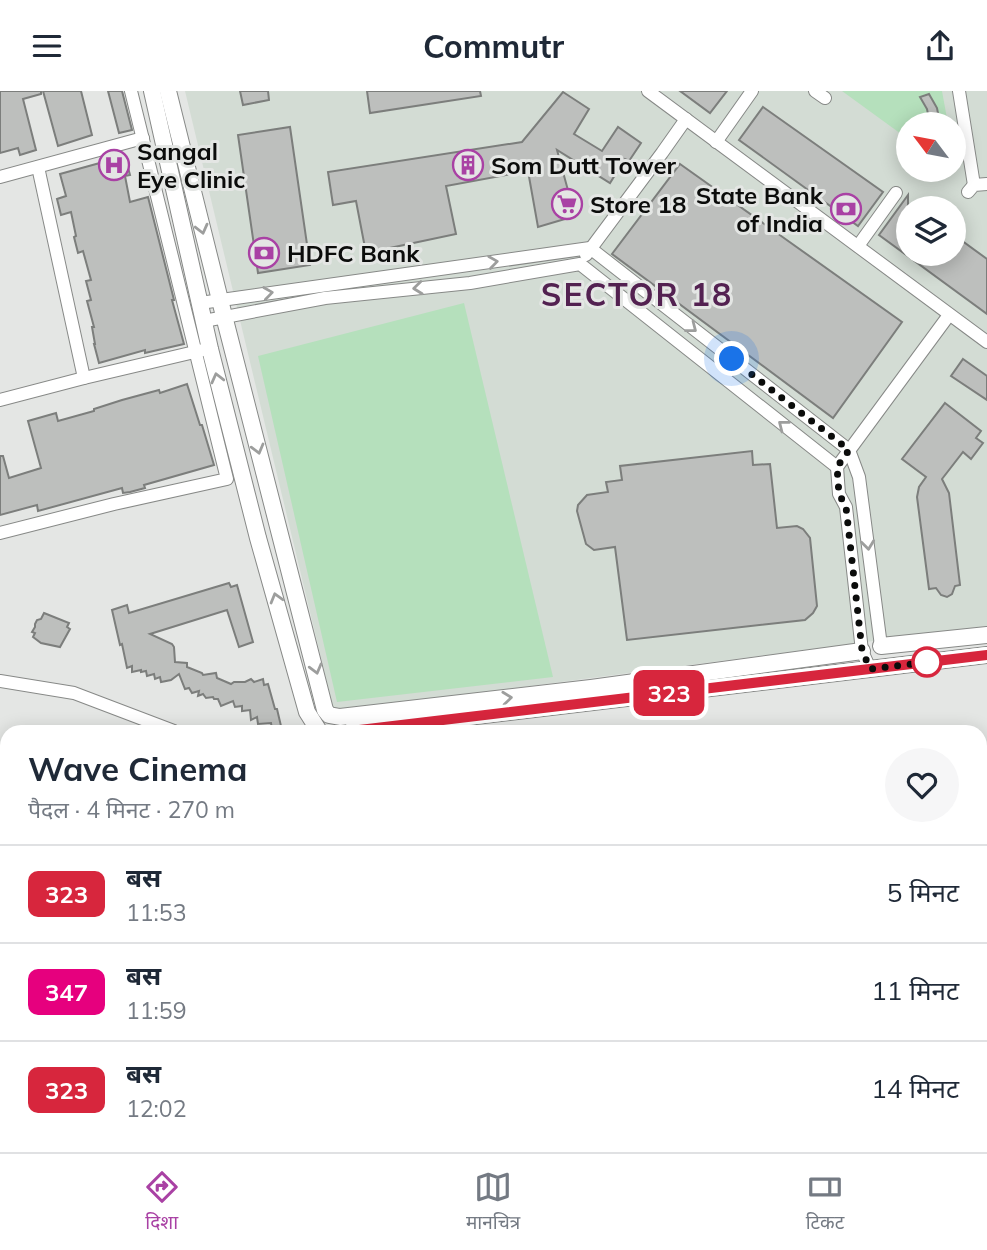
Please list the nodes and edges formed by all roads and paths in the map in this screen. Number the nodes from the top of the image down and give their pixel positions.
1 (131, 91) edge
2 (152, 91) edge
3 (168, 91) edge
4 (648, 91) edge
5 (752, 91) edge
6 (959, 91) edge
7 (685, 119) junction
8 (143, 138) junction
9 (716, 142) junction
10 (38, 167) junction
11 (0, 177) edge
12 (976, 187) edge
13 (896, 193) dead end
14 (858, 246) junction
15 (590, 248) junction
16 (580, 264) junction
17 (220, 299) junction
18 (200, 303) junction
19 (949, 315) junction
20 (224, 316) junction
21 (205, 321) junction
22 (987, 342) edge
23 (203, 350) junction
24 (84, 378) junction
25 (0, 400) edge
26 (849, 450) junction
27 (837, 467) junction
28 (0, 533) edge
29 (987, 635) edge
30 (881, 646) joint
31 (862, 650) junction
32 (987, 655) edge
33 (870, 669) junction
34 (0, 681) edge
35 (329, 715) junction
36 (158, 725) edge
37 (315, 725) edge
38 (322, 725) edge
39 (401, 725) edge

1 - 8 street
2 - 18 street
3 -> 17 street
4 - 7 street
5 - 9 street
6 - 12 street
7 - 9 street
7 - 15 street
8 - 10 street
8 - 23 street
9 - 14 street
10 - 11 street
10 - 24 street
13 - 14 street
14 - 19 street
15 - 16 street
17 -> 15 street
15 -> 26 street
16 -> 20 street
27 -> 16 street
17 - 18 street
17 - 20 street
18 - 21 street
19 - 22 street
19 - 26 street
20 - 21 street
20 -> 35 street
21 - 23 street
23 - 24 street
23 - 28 street
37 -> 23 street
24 - 25 street
26 - 27 street
26 -> 30 street
27 - 31 street
29 - 30 street
31 - 33 street
35 -> 31 street
32 - 33 street
33 - 39 street
34 - 36 street
35 - 38 street

